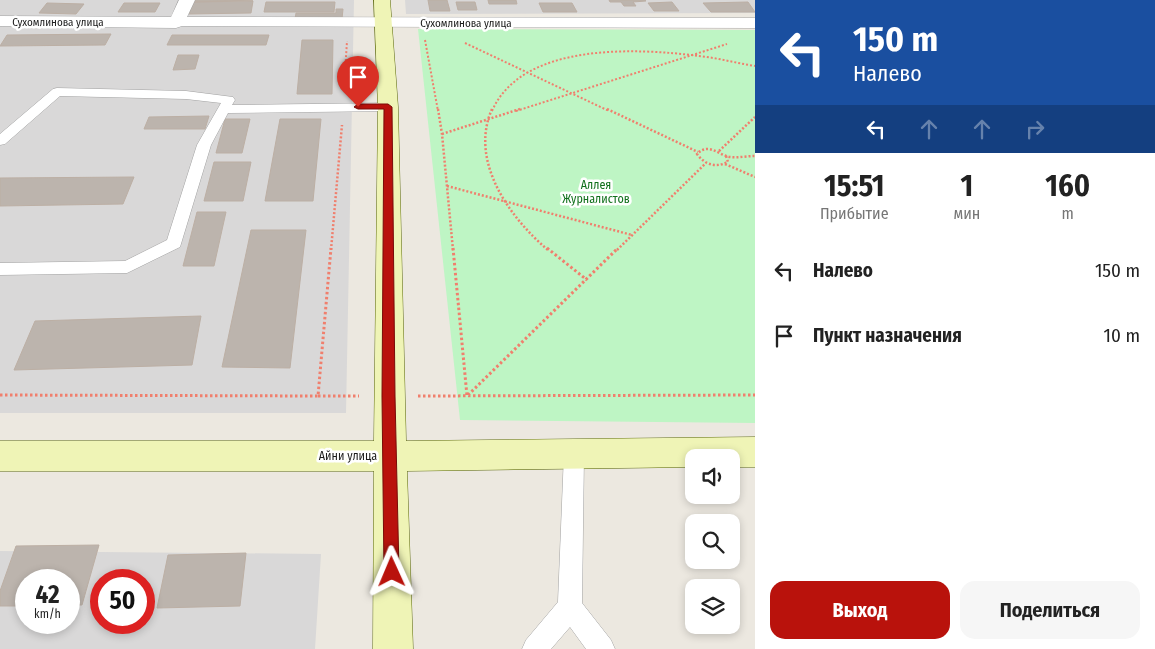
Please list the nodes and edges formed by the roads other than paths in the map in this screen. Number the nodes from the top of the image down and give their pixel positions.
1 (188, 0) edge
2 (20, 7) dead end
3 (382, 11) edge
4 (176, 23) junction
5 (755, 23) edge
6 (2, 24) edge
7 (388, 107) junction
8 (224, 109) junction
9 (0, 141) edge
10 (0, 269) edge
11 (755, 452) edge
12 (574, 454) junction
13 (0, 456) edge
14 (390, 456) junction
15 (570, 607) junction
16 (393, 649) edge
17 (535, 649) edge
18 (602, 649) edge

1 - 4 street
2 - 6 street
3 - 4 street, Сухомлинова улица
3 - 5 street, Сухомлинова улица
3 - 7 main road
4 - 6 street, Сухомлинова улица
7 - 8 lane
7 - 14 main road
8 - 9 lane
8 - 10 lane
11 - 12 main road, Айни улица
12 - 14 main road, Айни улица
12 - 15 lane
13 - 14 main road, Айни улица
14 - 16 main road
15 - 17 lane
15 - 18 lane

